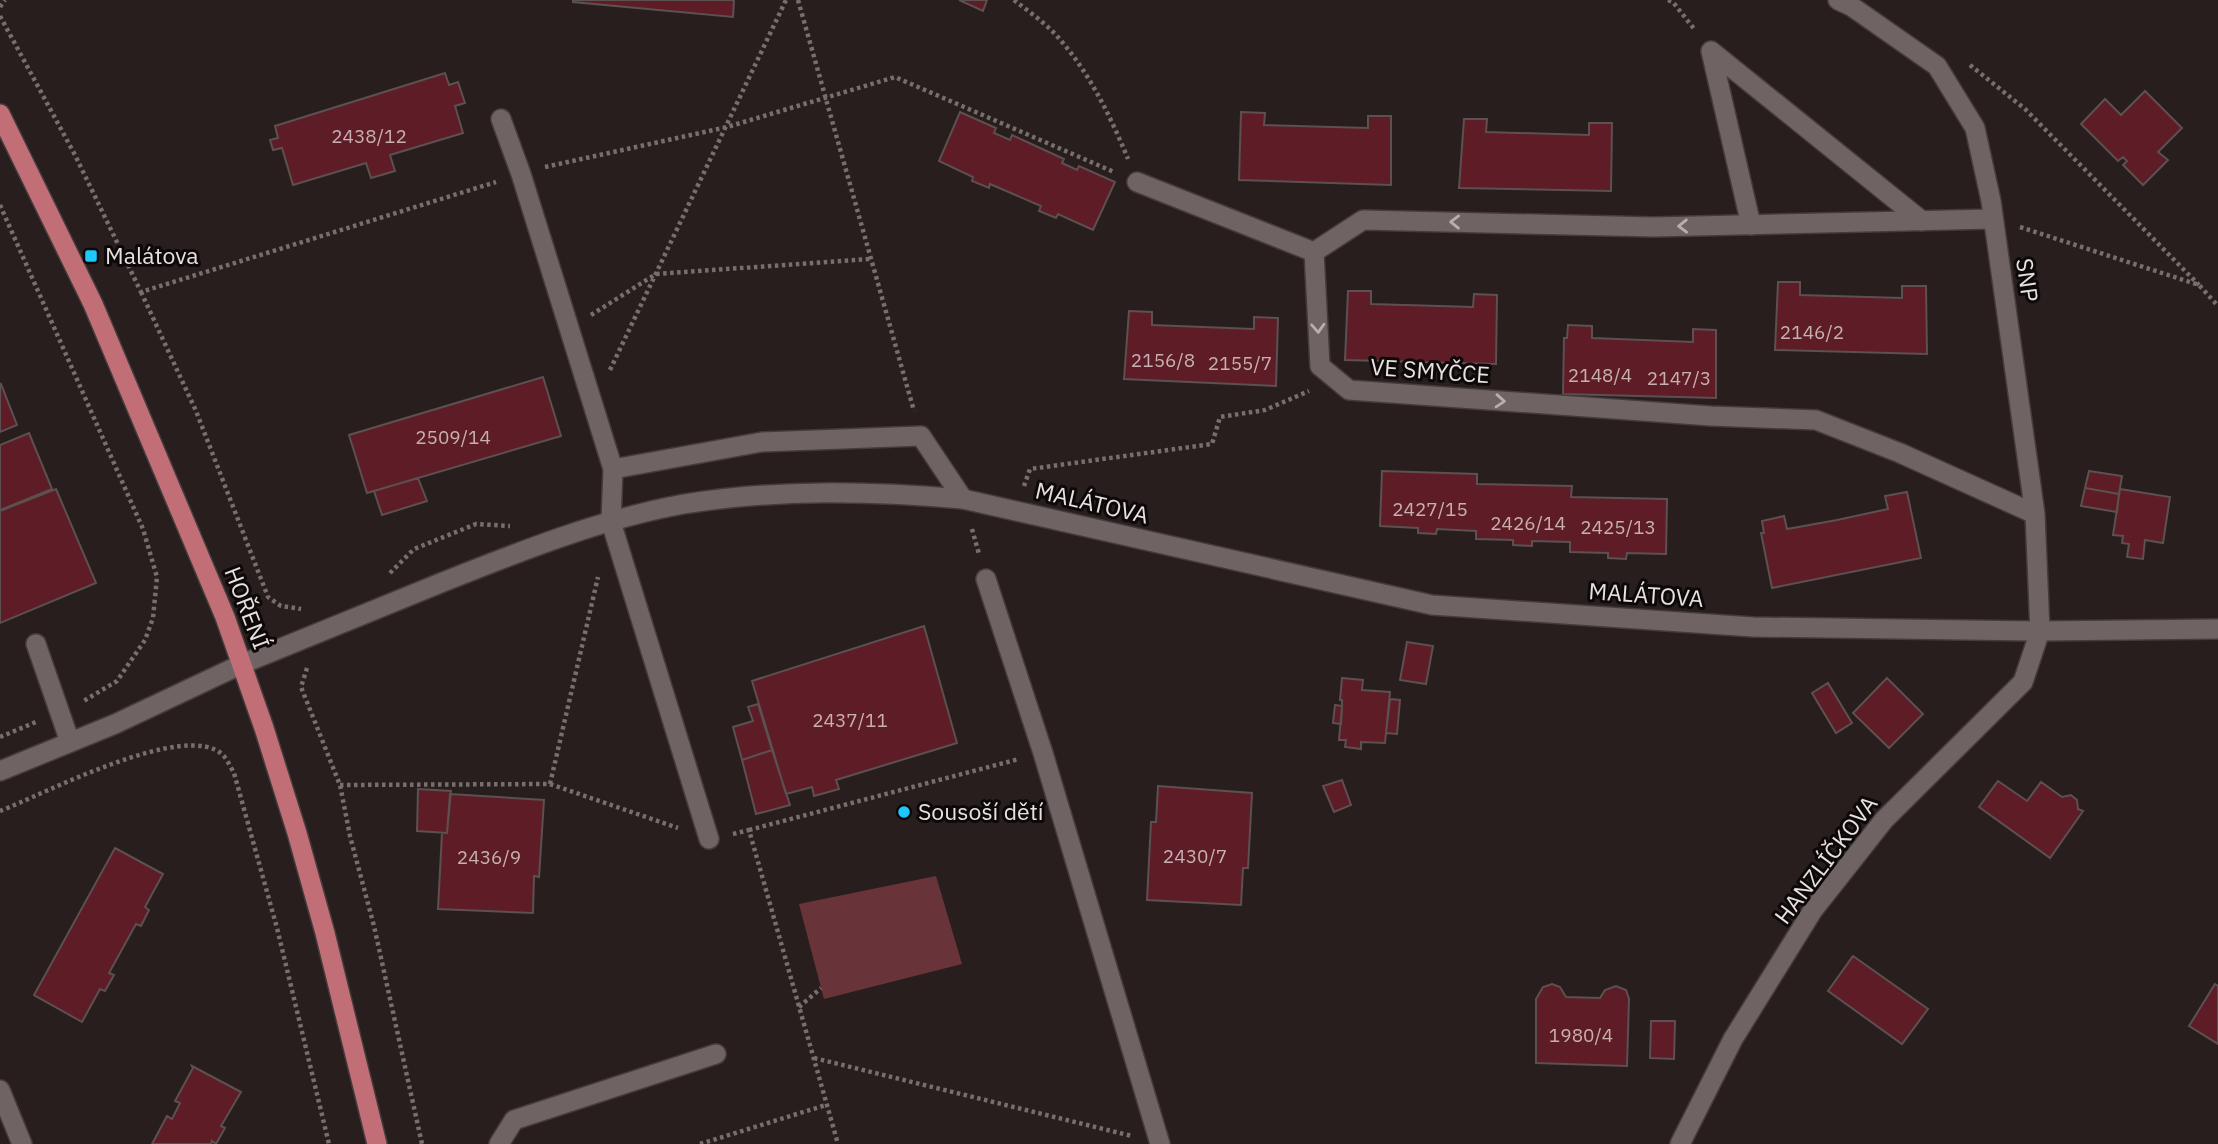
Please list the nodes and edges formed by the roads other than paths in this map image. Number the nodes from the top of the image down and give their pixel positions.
1 (1838, 0) edge
2 (0, 114) edge
3 (501, 118) dead end
4 (1138, 182) road end
5 (1993, 219) junction
6 (1922, 220) junction
7 (1751, 225) junction
8 (1314, 251) junction
9 (613, 468) junction
10 (963, 499) junction
11 (2035, 514) junction
12 (611, 522) junction
13 (986, 579) road end
14 (2218, 629) edge
15 (2040, 631) junction
16 (36, 644) dead end
17 (242, 664) junction
18 (70, 742) junction
19 (0, 771) edge
20 (709, 839) road end
21 (716, 1054) dead end
22 (0, 1090) edge
23 (1160, 1143) edge
24 (22, 1144) edge
25 (377, 1144) edge
26 (499, 1144) edge
27 (1680, 1144) edge

1 - 5 street, SNP
2 - 17 main road, HOŘENÍ
3 - 9 street
4 - 8 street
5 - 6 street
5 - 11 street, SNP
6 - 7 street
6 - 7 street
7 -> 8 street
8 -> 11 street, VE SMYČCE
9 - 10 street
9 - 12 street
10 - 12 street, MALÁTOVA
10 - 15 street, MALÁTOVA
11 - 15 street, SNP
12 - 17 street, MALÁTOVA
12 - 20 street
13 - 23 street
14 - 15 street, MALÁTOVA
15 - 27 street, HANZLÍČKOVA
16 - 18 street
17 - 18 street, MALÁTOVA
17 - 25 main road, HOŘENÍ
18 - 19 street, MALÁTOVA
21 - 26 street
22 - 24 street

